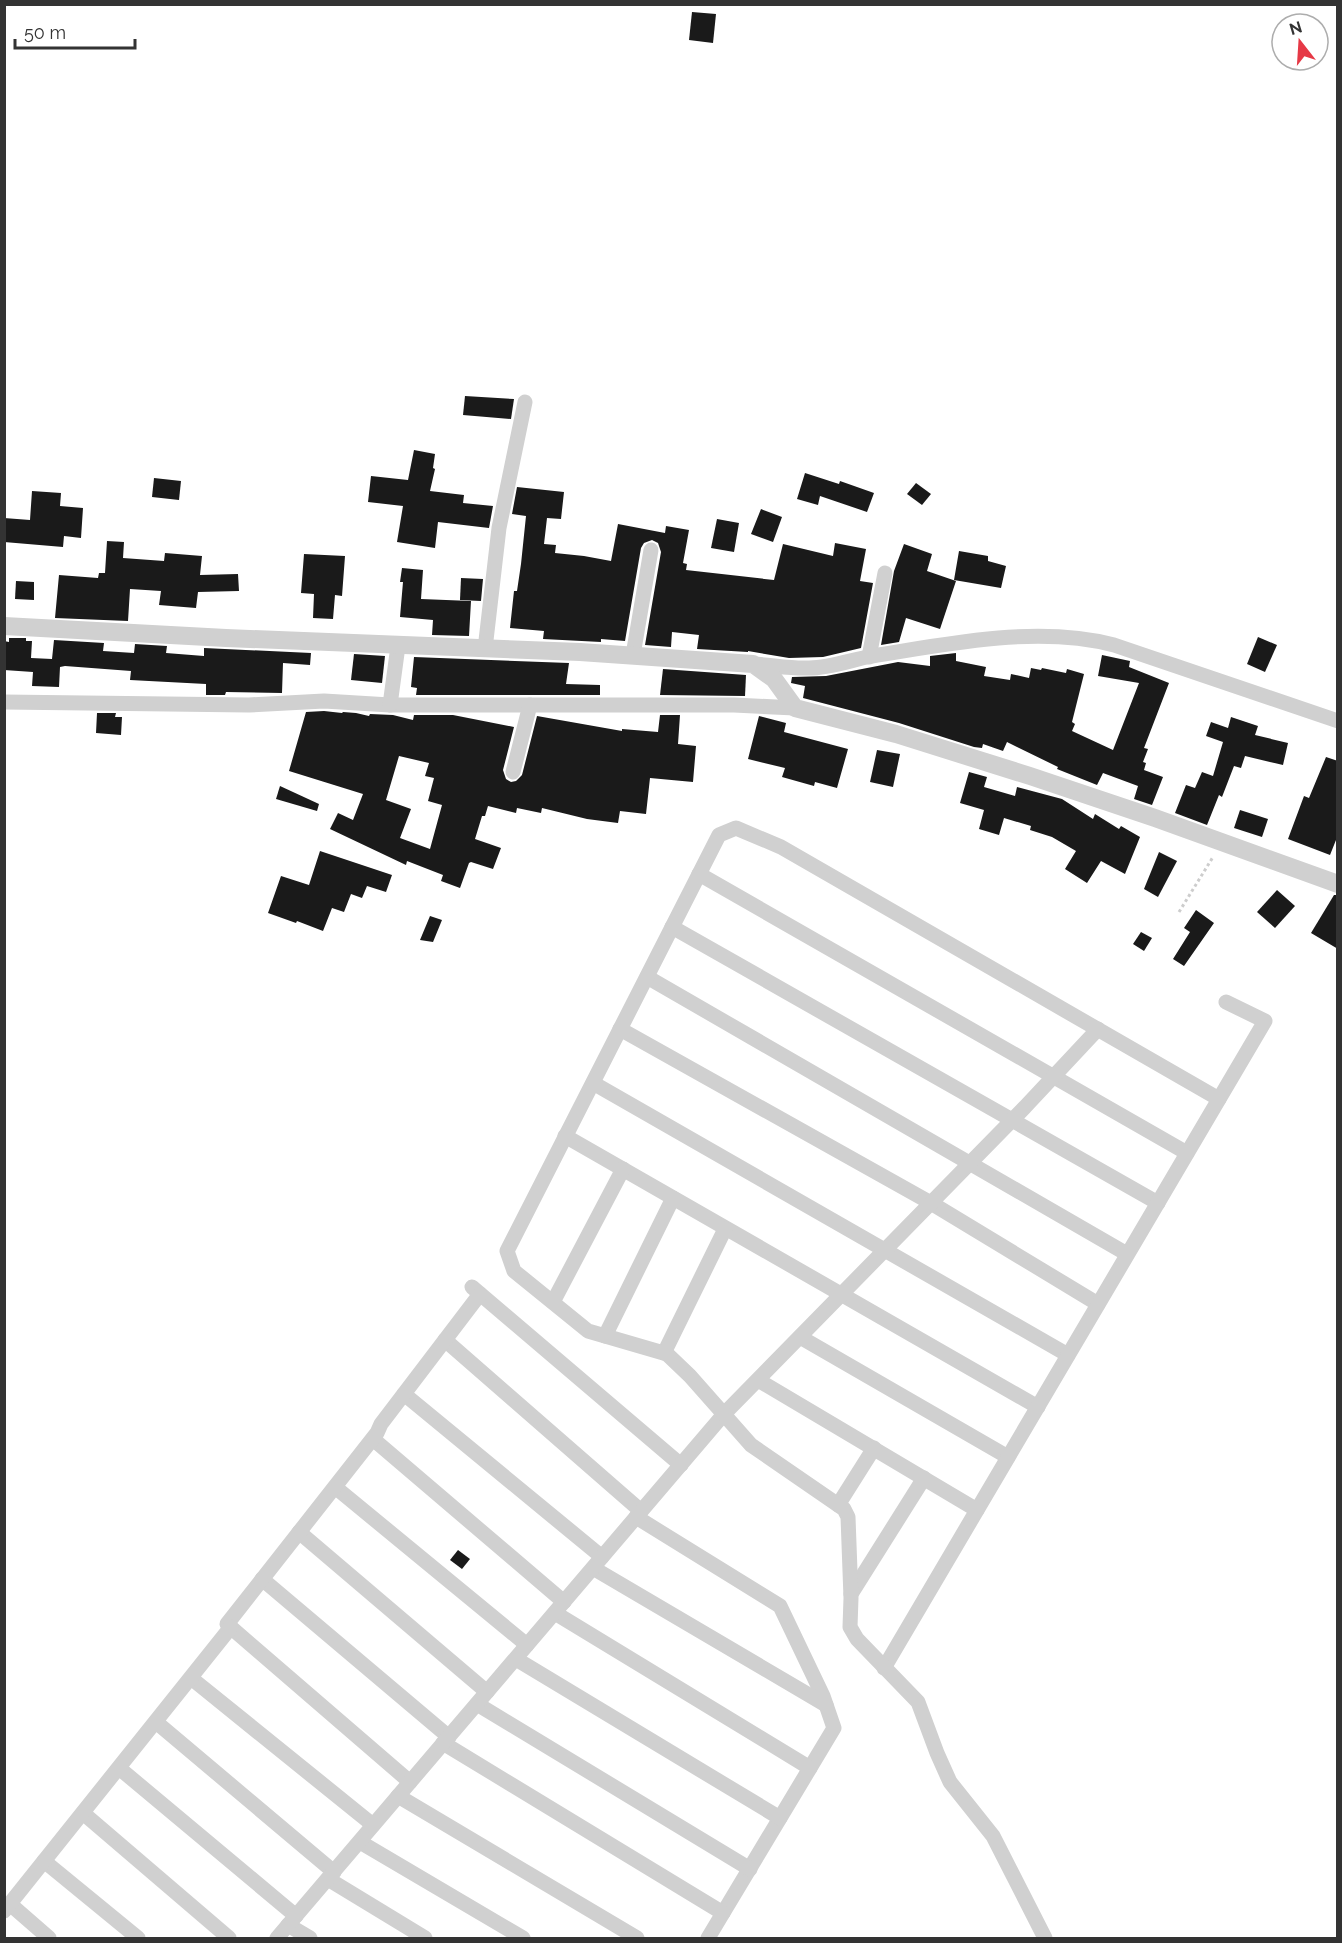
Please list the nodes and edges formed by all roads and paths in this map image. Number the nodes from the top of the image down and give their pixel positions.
1 (525, 402) dead end
2 (651, 550) dead end
3 (885, 573) dead end
4 (4, 626) edge
5 (398, 646) junction
6 (485, 648) junction
7 (633, 655) junction
8 (869, 657) junction
9 (753, 664) junction
10 (4, 702) edge
11 (390, 705) junction
12 (530, 705) junction
13 (795, 708) junction
14 (1338, 721) edge
15 (513, 772) dead end
16 (1221, 842) junction
17 (699, 874) junction
18 (1338, 884) edge
19 (1179, 912) dead end
20 (672, 927) junction
21 (646, 978) junction
22 (1226, 1002) dead end
23 (620, 1029) junction
24 (1098, 1029) junction
25 (1054, 1076) junction
26 (593, 1083) junction
27 (1219, 1099) junction
28 (1012, 1120) junction
29 (565, 1136) junction
30 (1187, 1153) junction
31 (970, 1164) junction
32 (623, 1169) junction
33 (673, 1198) junction
34 (931, 1203) junction
35 (1158, 1203) junction
36 (725, 1229) junction
37 (884, 1251) junction
38 (1127, 1254) junction
39 (842, 1294) junction
40 (553, 1302) junction
41 (1098, 1304) junction
42 (605, 1336) junction
43 (800, 1337) junction
44 (445, 1340) junction
45 (664, 1353) junction
46 (1068, 1355) junction
47 (758, 1380) junction
48 (404, 1394) junction
49 (1038, 1407) junction
50 (724, 1414) junction
51 (373, 1439) junction
52 (874, 1448) junction
53 (1008, 1457) junction
54 (681, 1465) junction
55 (924, 1478) junction
56 (335, 1486) junction
57 (838, 1505) junction
58 (977, 1510) junction
59 (639, 1514) junction
60 (299, 1532) junction
61 (597, 1563) junction
62 (262, 1579) junction
63 (851, 1594) junction
64 (559, 1607) junction
65 (231, 1628) junction
66 (527, 1645) junction
67 (516, 1659) junction
68 (884, 1668) junction
69 (191, 1678) junction
70 (482, 1698) junction
71 (826, 1706) junction
72 (156, 1722) junction
73 (446, 1740) junction
74 (119, 1768) junction
75 (810, 1768) junction
76 (410, 1782) junction
77 (398, 1797) junction
78 (83, 1813) junction
79 (780, 1818) junction
80 (373, 1826) junction
81 (360, 1842) junction
82 (44, 1861) junction
83 (750, 1869) junction
84 (331, 1876) junction
85 (7, 1908) edge
86 (723, 1913) junction
87 (292, 1921) junction
88 (49, 1938) edge
89 (138, 1938) edge
90 (230, 1938) edge
91 (277, 1938) edge
92 (310, 1938) edge
93 (424, 1938) edge
94 (523, 1938) edge
95 (637, 1938) edge
96 (708, 1938) edge
97 (1045, 1938) edge

1 - 6 street
2 - 7 street
3 - 8 street
4 - 5 street
5 - 6 street
5 - 11 street
6 - 7 street
7 - 9 street
8 - 9 street
8 - 14 street
9 - 13 street
10 - 11 street
11 - 12 street
12 - 13 street
12 - 15 street
13 - 16 street
16 - 18 street
16 - 19 path
17 - 20 street
17 - 24 street
17 - 25 street
20 - 21 street
20 - 28 street
21 - 23 street
21 - 31 street
22 - 27 street
23 - 26 street
23 - 34 street
24 - 25 street
24 - 27 street
25 - 28 street
25 - 30 street
26 - 29 street
26 - 37 street
27 - 30 street
28 - 31 street
28 - 35 street
29 - 32 street
29 - 40 street
30 - 35 street
31 - 34 street
31 - 38 street
32 - 33 street
32 - 40 street
33 - 36 street
33 - 42 street
34 - 37 street
34 - 41 street
35 - 38 street
36 - 39 street
36 - 45 street
37 - 39 street
37 - 46 street
38 - 41 street
39 - 43 street
39 - 49 street
40 - 42 street
41 - 46 street
42 - 45 street
43 - 47 street
43 - 53 street
44 - 48 street
44 - 54 street
44 - 59 street
45 - 50 street
46 - 49 street
47 - 50 street
47 - 52 street
48 - 51 street
48 - 61 street
49 - 53 street
50 - 54 street
50 - 57 street
51 - 56 street
51 - 64 street
52 - 55 street
52 - 57 street
53 - 58 street
54 - 59 street
55 - 58 street
55 - 63 street
56 - 60 street
56 - 66 street
57 - 63 street
58 - 68 street
59 - 61 street
59 - 71 street
60 - 62 street
60 - 70 street
61 - 64 street
61 - 71 street
62 - 65 street
62 - 73 street
63 - 68 street
64 - 66 street
64 - 75 street
65 - 69 street
65 - 76 street
66 - 67 street
67 - 70 street
67 - 79 street
68 - 97 street
69 - 72 street
69 - 80 street
70 - 73 street
70 - 83 street
71 - 75 street
72 - 74 street
72 - 84 street
73 - 76 street
73 - 86 street
74 - 78 street
74 - 87 street
75 - 79 street
76 - 77 street
77 - 80 street
77 - 95 street
78 - 82 street
78 - 90 street
79 - 83 street
80 - 81 street
81 - 84 street
81 - 94 street
82 - 85 street
82 - 89 street
83 - 86 street
84 - 87 street
84 - 93 street
85 - 88 street
86 - 96 street
87 - 91 street
87 - 92 street

